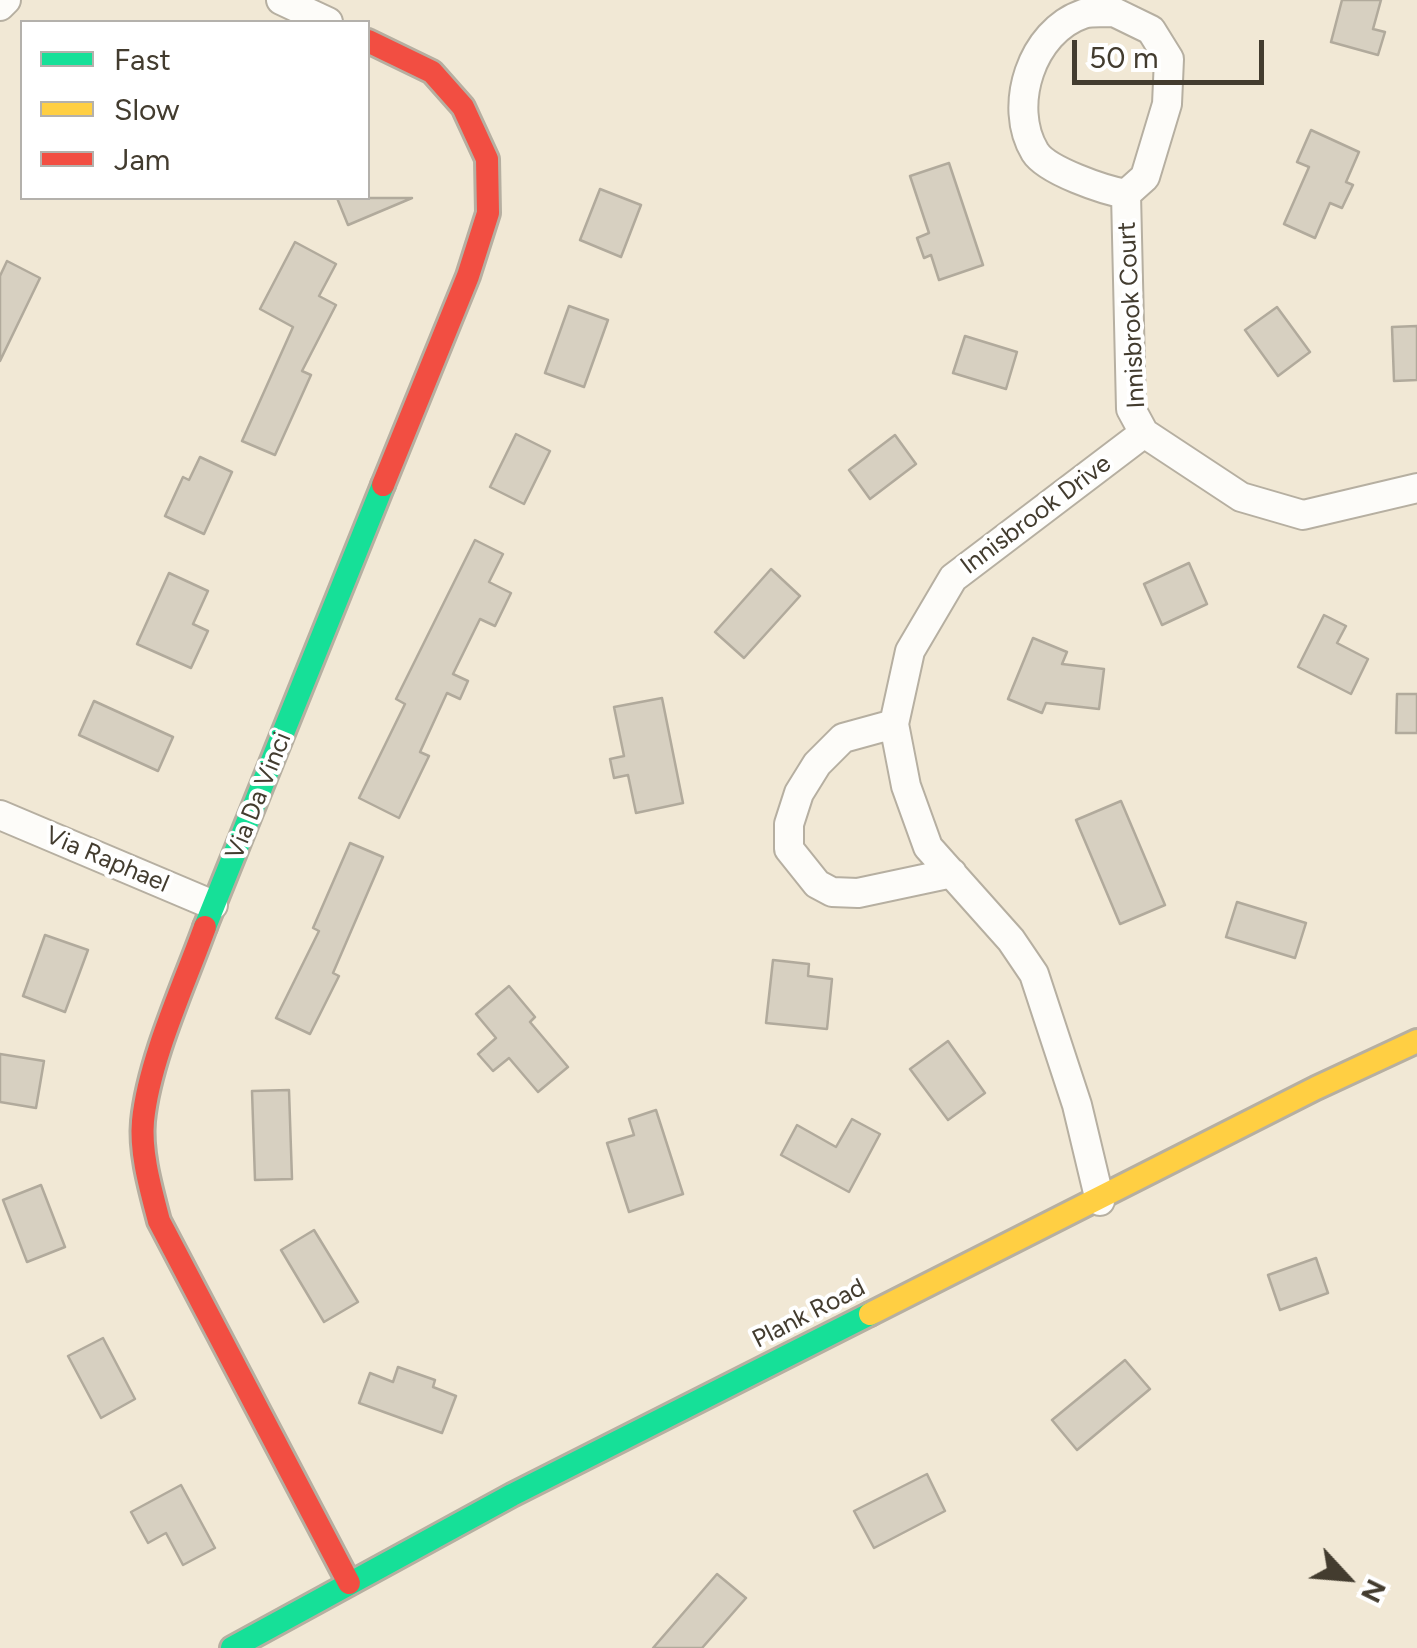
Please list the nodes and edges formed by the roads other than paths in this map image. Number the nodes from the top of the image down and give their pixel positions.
1 (6, 0) edge
2 (281, 0) edge
3 (0, 6) edge
4 (324, 20) edge
5 (370, 42) edge
6 (1126, 194) junction
7 (1144, 433) junction
8 (1417, 488) edge
9 (894, 724) junction
10 (0, 815) edge
11 (952, 873) junction
12 (213, 905) junction
13 (1417, 1042) edge
14 (1100, 1202) junction
15 (349, 1583) junction
16 (232, 1648) edge

1 - 3 street
2 - 4 street
5 - 12 street, Via Da Vinci
6 - 6 street, Innisbrook Court
6 - 7 street, Innisbrook Court
7 - 8 street
7 - 9 street, Innisbrook Drive
9 - 11 street, Innisbrook Drive
9 - 11 street
10 - 12 street, Via Raphael
11 - 14 street, Innisbrook Drive
12 - 15 street, Via Da Vinci
13 - 14 street, Plank Road
14 - 15 street, Plank Road
15 - 16 street, Plank Road

